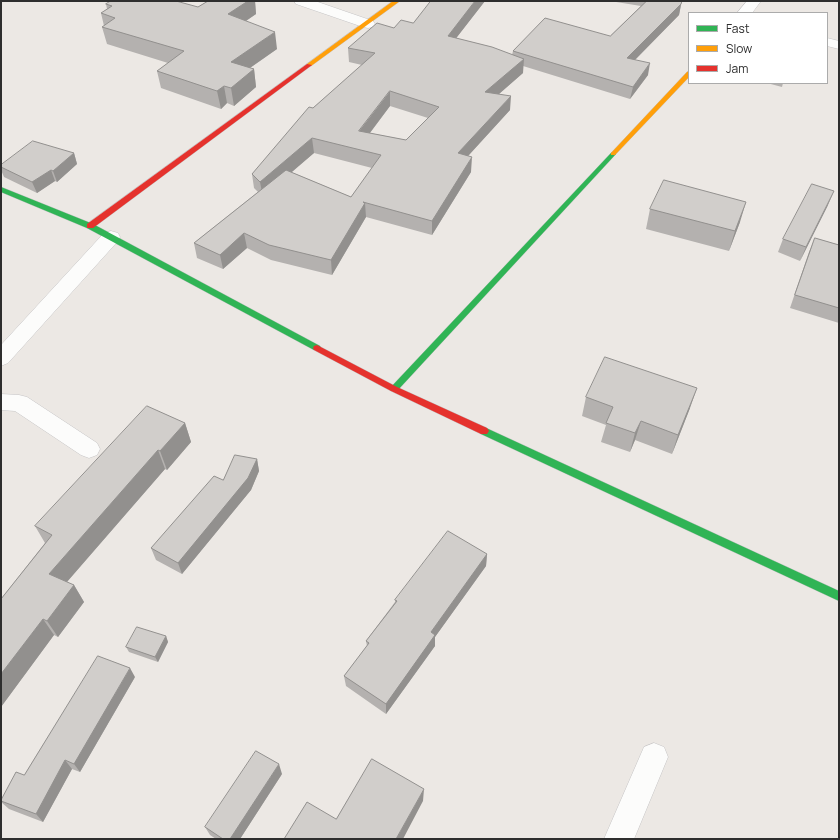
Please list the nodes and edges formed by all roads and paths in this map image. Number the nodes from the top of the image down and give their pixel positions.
1 (301, 1) edge
2 (397, 1) edge
3 (754, 1) edge
4 (745, 12) edge
5 (368, 24) junction
6 (828, 42) edge
7 (839, 45) edge
8 (688, 74) edge
9 (1, 189) edge
10 (90, 226) junction
11 (111, 237) junction
12 (1, 358) edge
13 (394, 389) junction
14 (1, 402) edge
15 (89, 449) dead end
16 (839, 596) edge
17 (654, 758) dead end
18 (618, 839) edge

1 - 5 street
2 - 5 street
3 - 4 street
5 - 10 street
6 - 7 street
8 - 13 street
9 - 10 street
10 - 11 street
11 - 12 street
11 - 13 street
13 - 16 street
14 - 15 street
17 - 18 street

